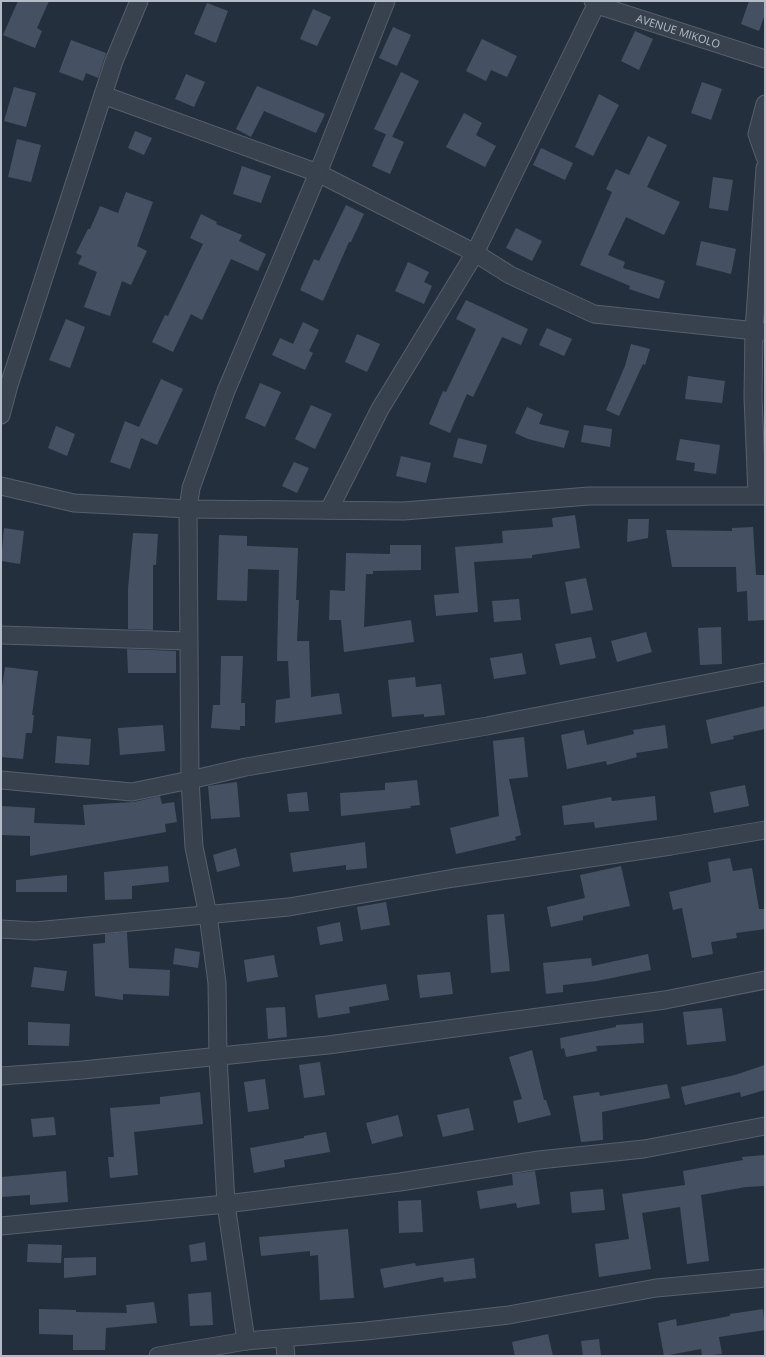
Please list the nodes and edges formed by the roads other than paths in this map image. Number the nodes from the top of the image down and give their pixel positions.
1 (139, 1) edge
2 (386, 1) edge
3 (596, 2) edge
4 (765, 59) edge
5 (103, 95) junction
6 (765, 104) edge
7 (765, 157) edge
8 (765, 168) edge
9 (318, 173) junction
10 (476, 253) junction
11 (759, 331) edge
12 (1, 415) edge
13 (1, 486) edge
14 (761, 496) edge
15 (188, 509) junction
16 (328, 510) junction
17 (1, 635) edge
18 (188, 641) junction
19 (765, 672) edge
20 (1, 780) edge
21 (190, 780) junction
22 (765, 830) edge
23 (208, 914) junction
24 (1, 929) edge
25 (765, 980) edge
26 (218, 1057) junction
27 (1, 1076) edge
28 (765, 1126) edge
29 (226, 1204) junction
30 (1, 1226) edge
31 (765, 1278) edge
32 (284, 1338) junction
33 (246, 1341) junction
34 (158, 1356) edge
35 (286, 1356) edge

1 - 5 street
2 - 9 street
3 - 4 street, AVENUE MIKOLO
3 - 10 street
5 - 9 street
5 - 12 street
6 - 7 street
8 - 11 street
9 - 10 street
9 - 15 street
10 - 11 street
10 - 16 street
11 - 14 street
13 - 15 street
14 - 16 street
15 - 16 street
15 - 18 street
17 - 18 street
18 - 21 street
19 - 21 street
20 - 21 street
21 - 23 street
22 - 23 street
23 - 24 street
23 - 26 street
25 - 26 street
26 - 27 street
26 - 29 street
28 - 29 street
29 - 30 street
29 - 33 street
31 - 32 street
32 - 33 street
32 - 35 street
33 - 34 street

